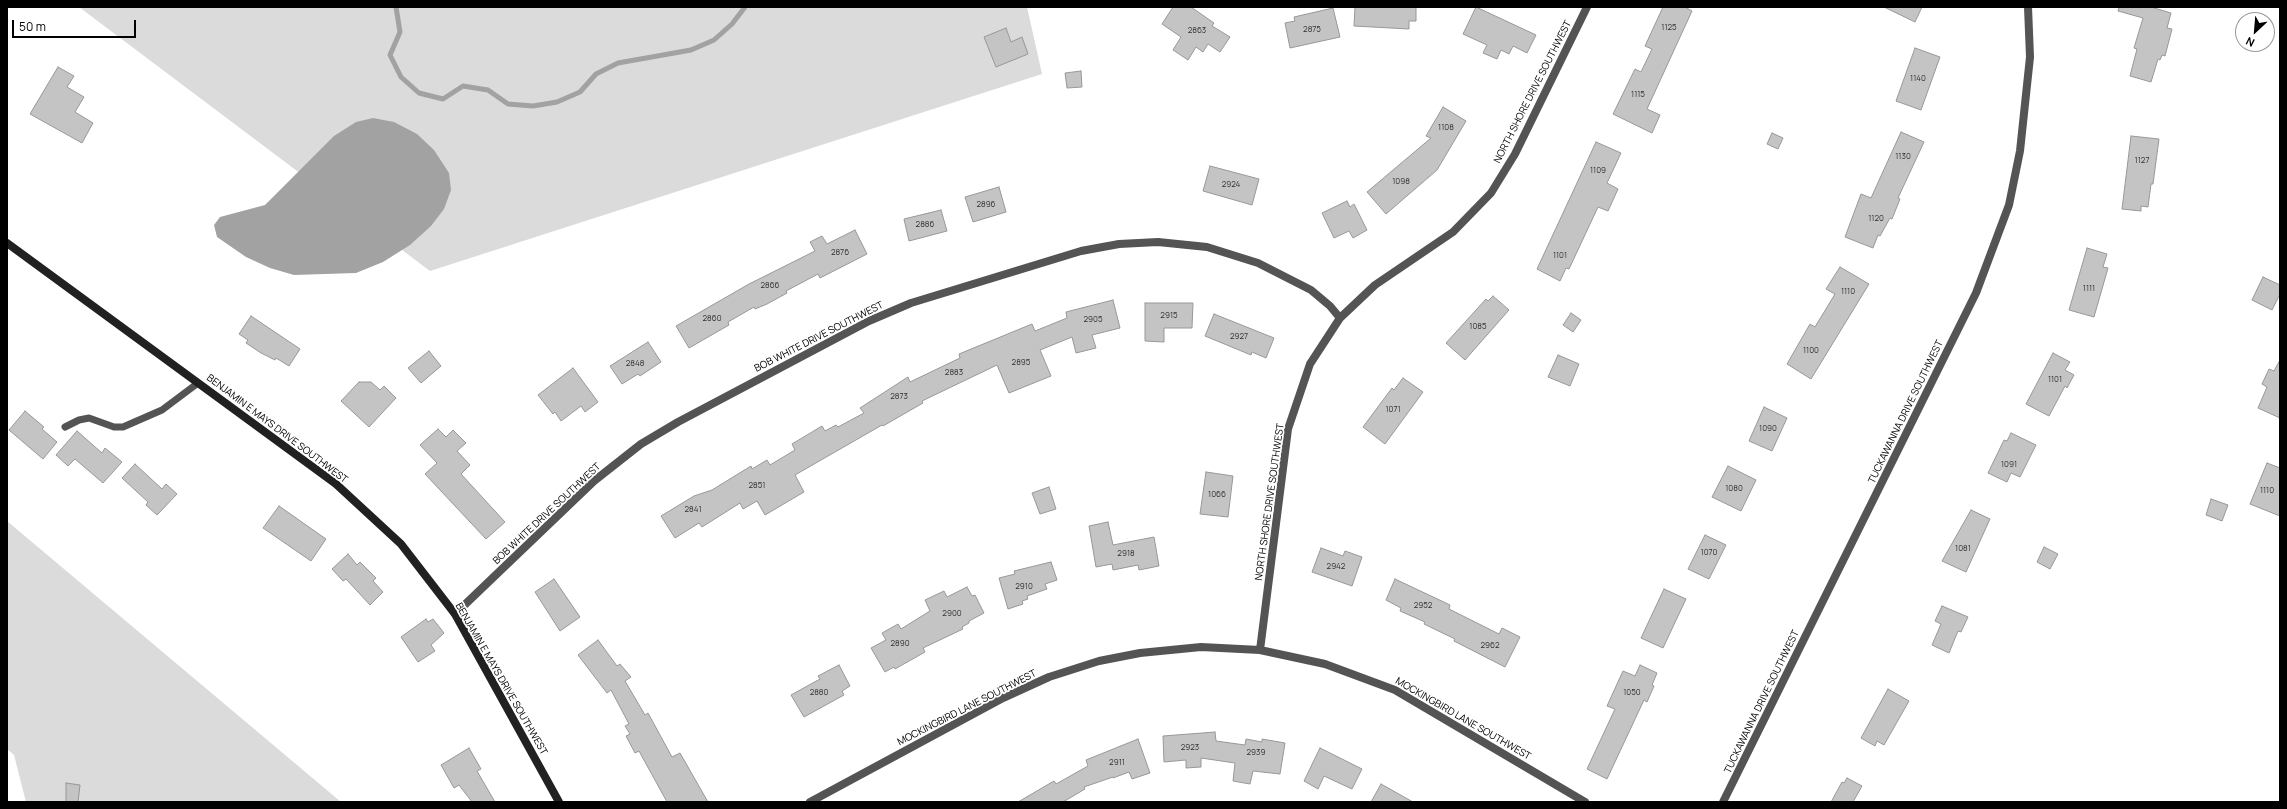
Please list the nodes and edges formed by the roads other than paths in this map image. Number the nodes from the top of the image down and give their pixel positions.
1 (1587, 7) edge
2 (2028, 7) edge
3 (7, 243) edge
4 (1340, 318) junction
5 (198, 383) junction
6 (65, 427) dead end
7 (455, 614) junction
8 (1260, 650) junction
9 (559, 802) edge
10 (810, 802) edge
11 (1585, 802) edge
12 (1723, 802) edge

1 - 4 street, NORTH SHORE DRIVE SOUTHWEST
2 - 12 street, TUCKAWANNA DRIVE SOUTHWEST
3 - 5 street, BENJAMIN E MAYS DRIVE SOUTHWEST
4 - 7 street, BOB WHITE DRIVE SOUTHWEST
4 - 8 street, NORTH SHORE DRIVE SOUTHWEST
5 - 6 lane
5 - 7 street, BENJAMIN E MAYS DRIVE SOUTHWEST
7 - 9 street, BENJAMIN E MAYS DRIVE SOUTHWEST
8 - 10 street, MOCKINGBIRD LANE SOUTHWEST
8 - 11 street, MOCKINGBIRD LANE SOUTHWEST

